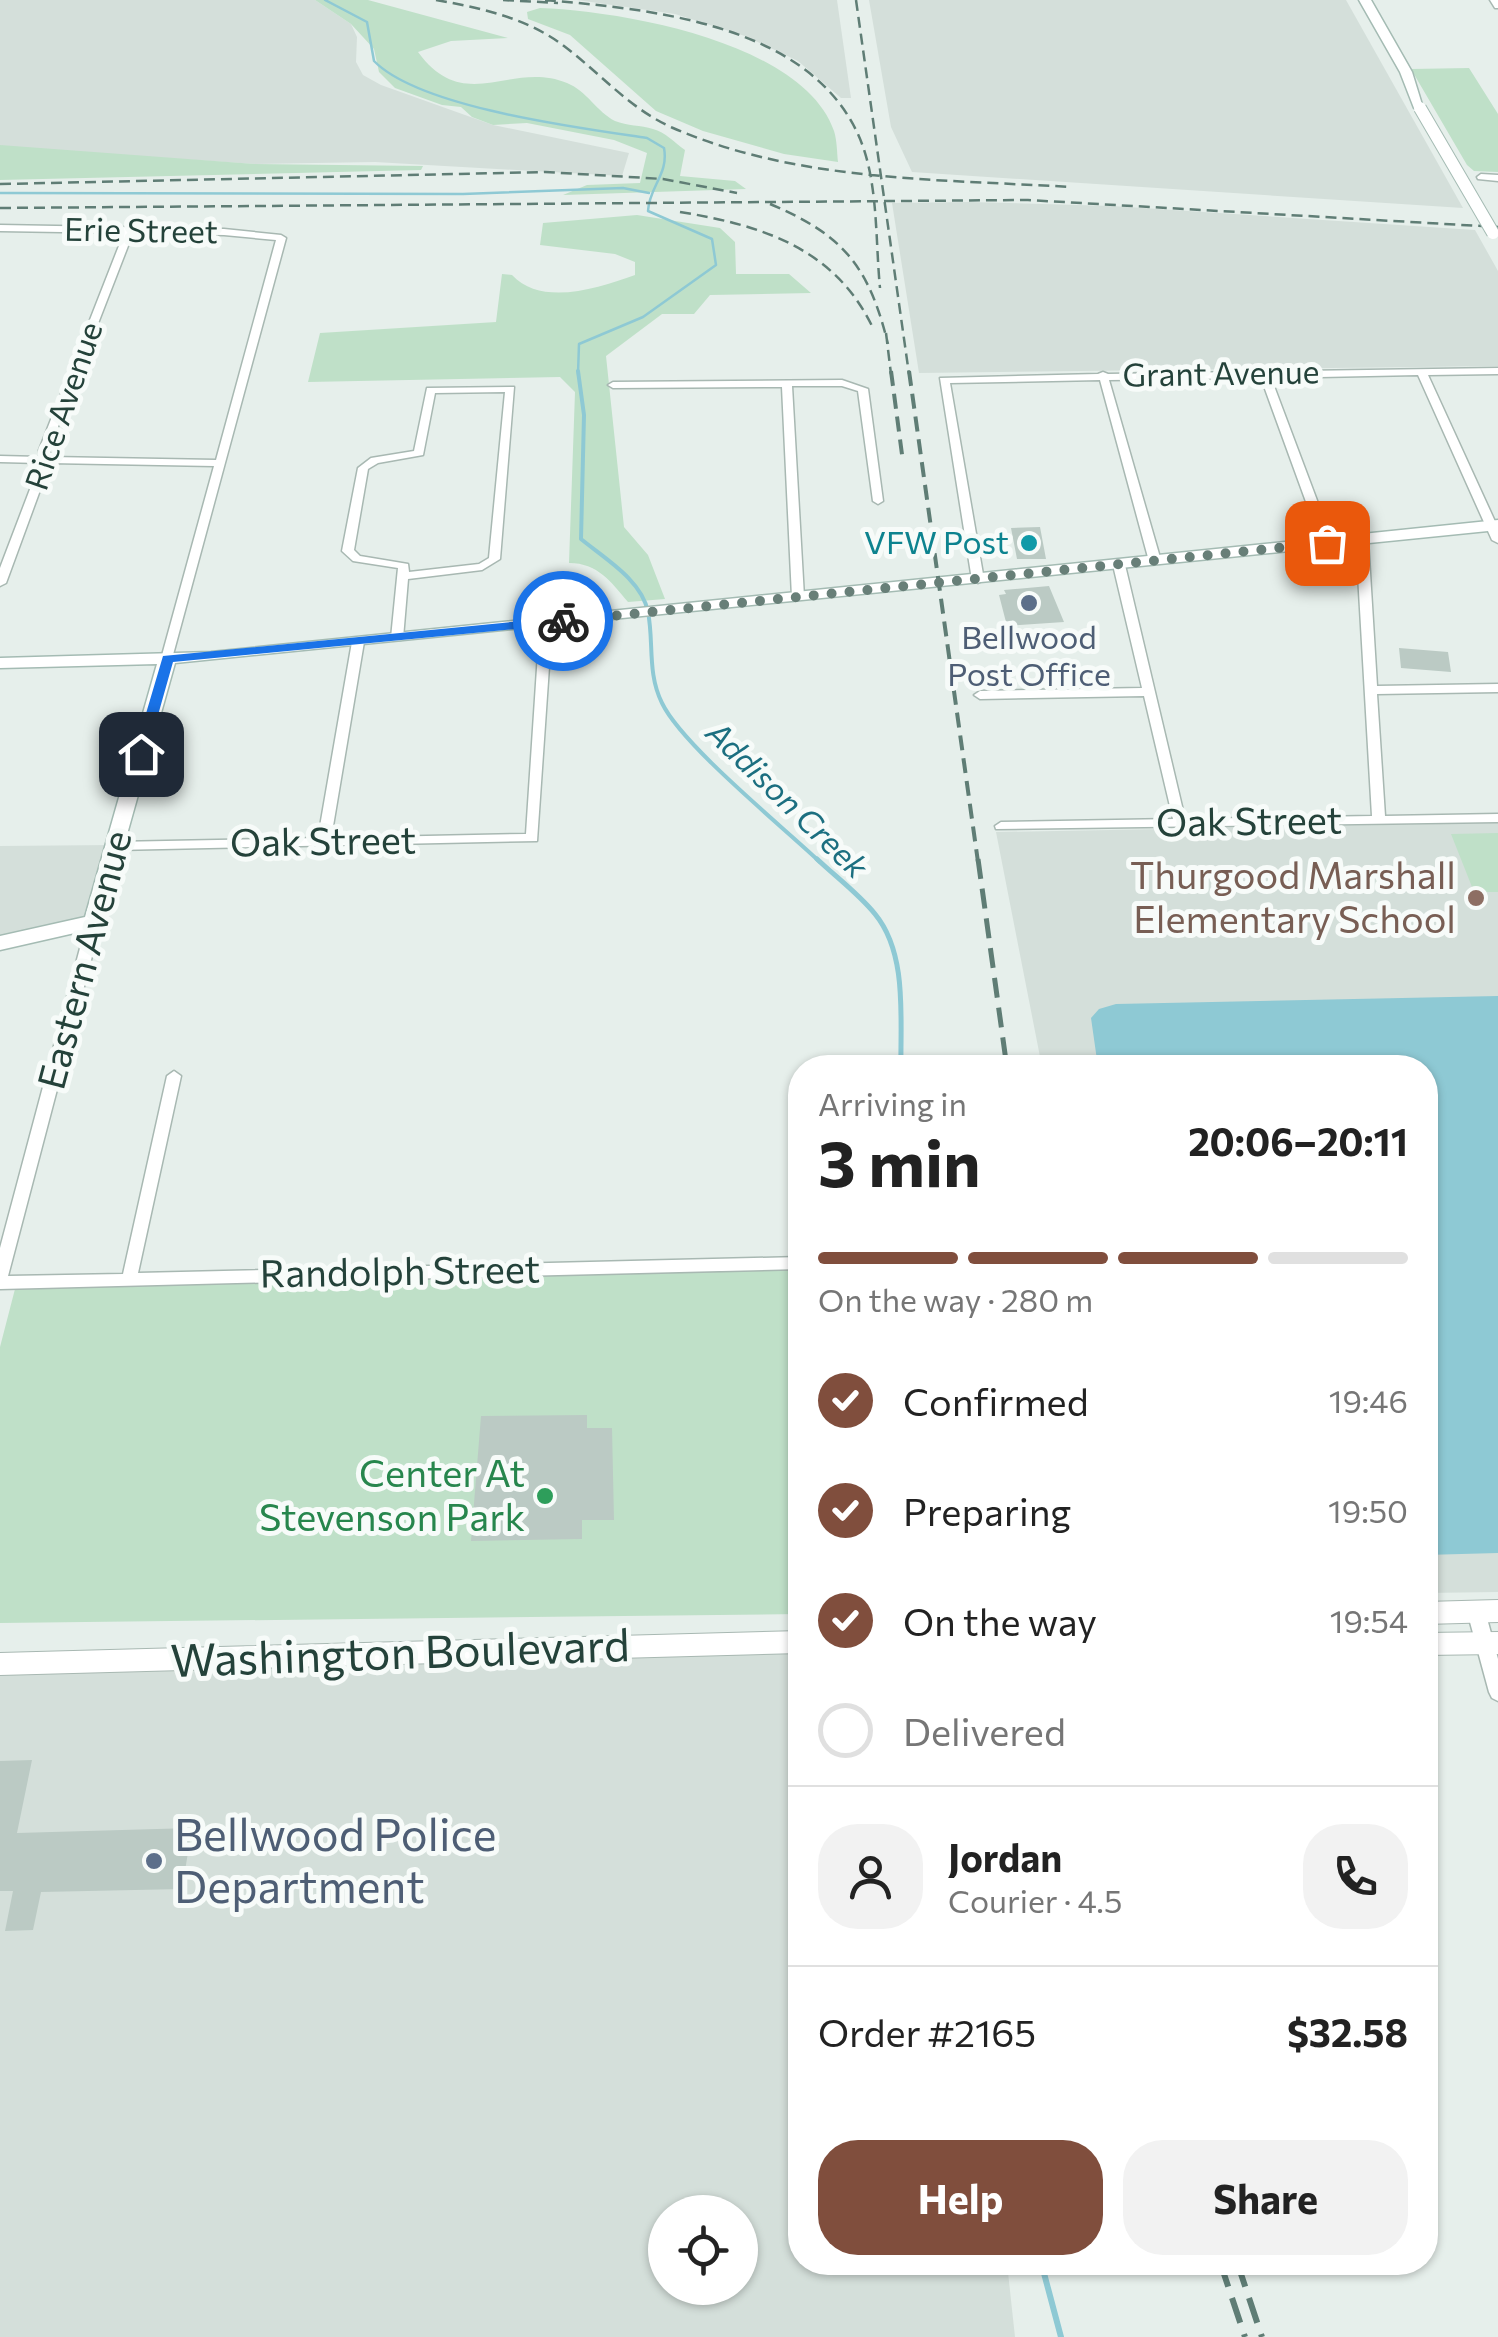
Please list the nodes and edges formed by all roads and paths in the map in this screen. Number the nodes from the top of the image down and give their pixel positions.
1 (1352, 0) edge
2 (1364, 0) edge
3 (1494, 0) edge
4 (1498, 6) edge
5 (1407, 84) junction
6 (1481, 177) dead end
7 (1498, 178) edge
8 (0, 228) edge
9 (130, 230) junction
10 (1496, 237) edge
11 (281, 238) joint
12 (1498, 371) edge
13 (1422, 372) junction
14 (1265, 374) junction
15 (1102, 376) junction
16 (786, 384) junction
17 (613, 385) dead end
18 (0, 459) edge
19 (46, 460) junction
20 (220, 463) junction
21 (878, 501) dead end
22 (1496, 531) edge
23 (1362, 540) junction
24 (1327, 543) junction
25 (1155, 561) junction
26 (1119, 565) junction
27 (404, 576) junction
28 (978, 580) junction
29 (0, 583) edge
30 (798, 597) junction
31 (546, 623) junction
32 (398, 638) junction
33 (358, 642) junction
34 (168, 659) junction
35 (0, 663) edge
36 (1498, 688) edge
37 (1374, 690) junction
38 (1149, 692) junction
39 (980, 695) dead end
40 (1498, 818) edge
41 (1379, 820) junction
42 (1180, 823) junction
43 (1001, 826) dead end
44 (324, 842) junction
45 (115, 846) junction
46 (94, 922) junction
47 (0, 943) edge
48 (174, 1076) dead end
49 (788, 1263) edge
50 (0, 1280) edge
51 (129, 1280) junction
52 (1487, 1611) edge
53 (1438, 1613) edge
54 (788, 1642) edge
55 (1438, 1644) edge
56 (1491, 1644) edge
57 (0, 1664) edge
58 (1498, 1692) edge

1 - 5 main road
2 - 5 main road
3 - 4 street
5 - 10 main road, bridge
6 - 7 street
8 - 9 street, Erie Street
9 - 11 street, Erie Street
9 - 19 street, Rice Avenue
11 - 20 street, Eastern Avenue
12 - 13 street, Grant Avenue
13 - 14 street, Grant Avenue
13 - 22 street
14 - 15 street, Grant Avenue
14 - 24 street
15 - 25 street
15 - 28 street, Grant Avenue
16 - 17 street
16 - 21 street
16 - 30 street
18 - 19 street
19 - 20 street
19 - 29 street, Rice Avenue
20 - 34 street, Eastern Avenue
22 - 23 main road
23 - 24 main road
23 - 37 street
24 - 25 main road
25 - 26 main road
26 - 28 main road
26 - 38 street
27 - 27 street
27 - 32 street
28 - 30 main road
30 - 31 main road
31 - 32 main road
31 - 44 street, Oak Street
32 - 33 main road
33 - 34 main road
33 - 44 street
34 - 35 main road
34 - 45 main road, Eastern Avenue
36 - 37 street
37 - 41 street
38 - 39 street
38 - 42 street
40 - 41 street, Oak Street
41 - 42 street, Oak Street
42 - 43 street, Oak Street
44 - 45 street, Oak Street
45 - 46 main road, Eastern Avenue
46 - 47 main road
46 - 50 street, Eastern Avenue
48 - 51 street
49 - 51 street, Randolph Street
50 - 51 street, Randolph Street
52 - 53 street
52 - 56 street
54 - 57 street, Washington Boulevard
55 - 56 street
56 - 58 street

